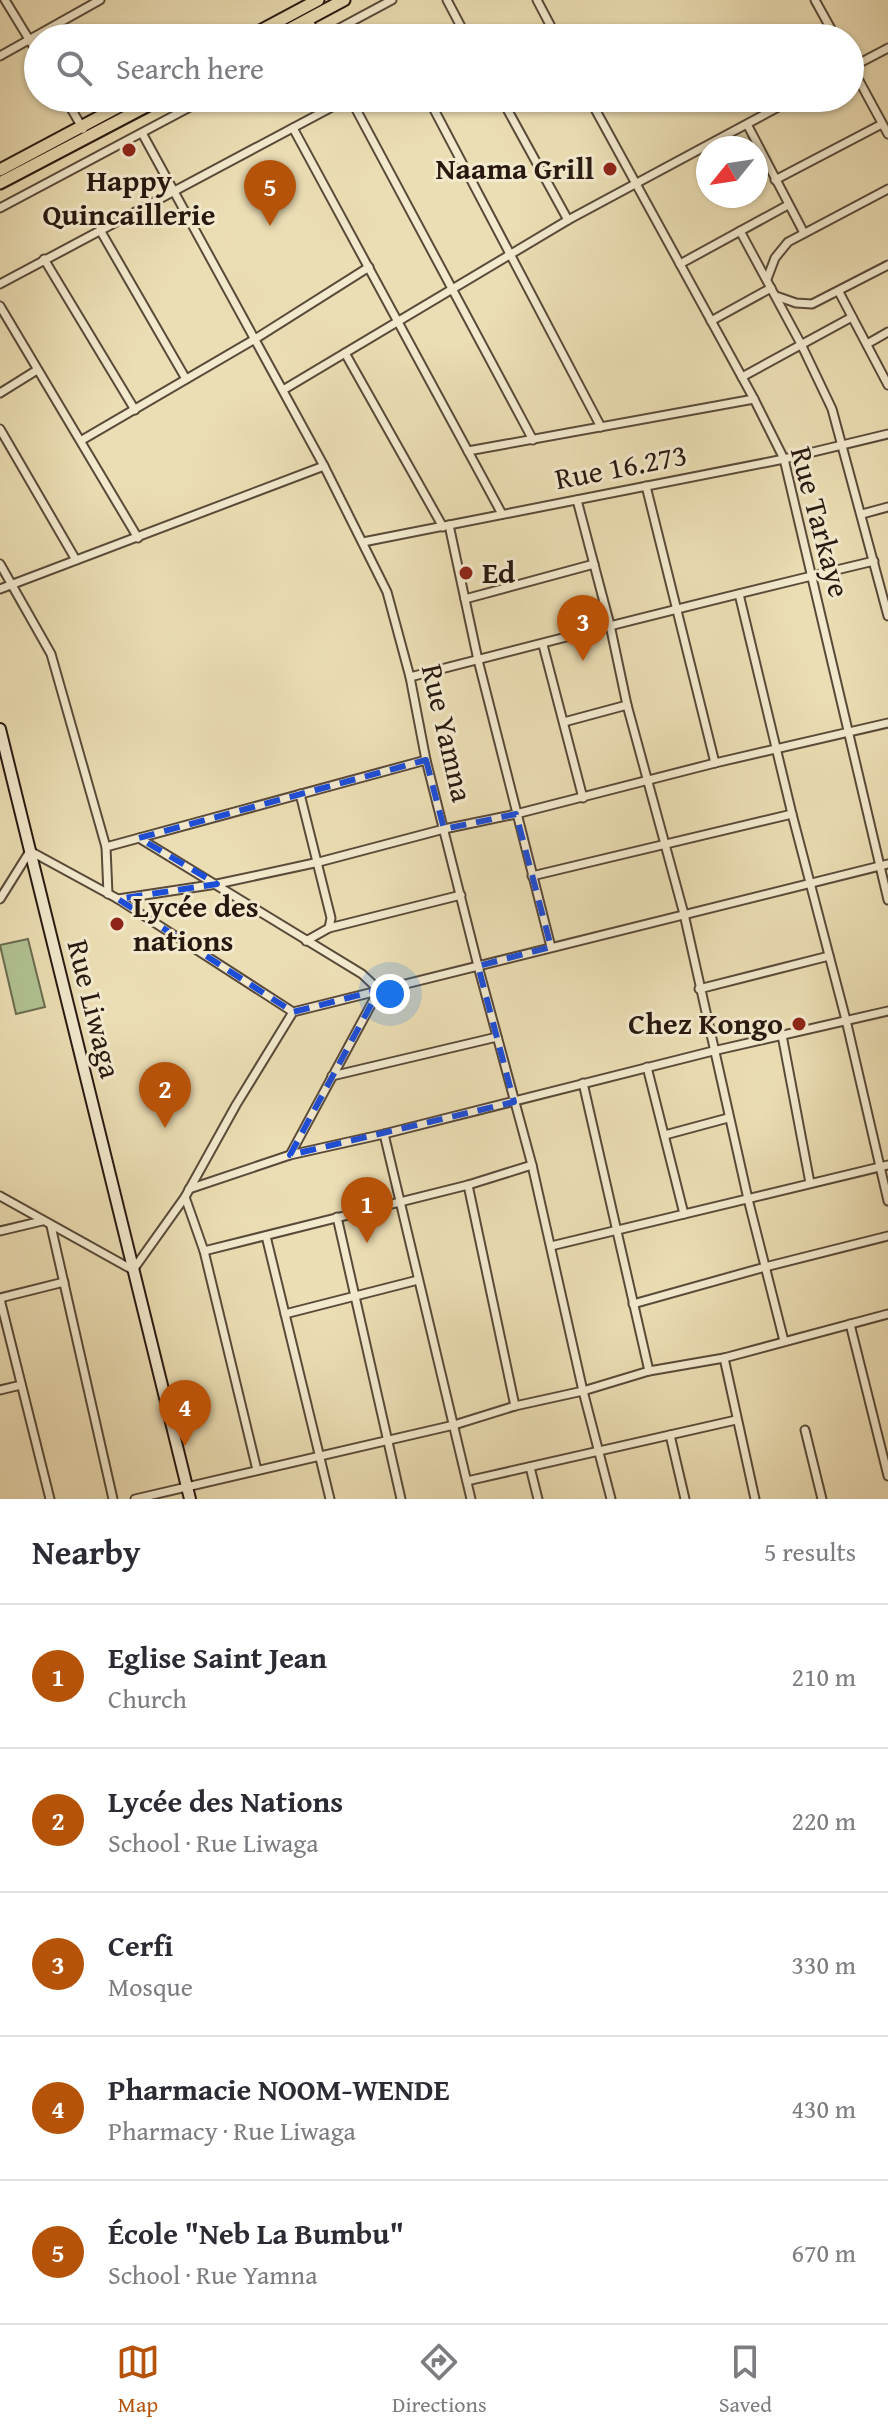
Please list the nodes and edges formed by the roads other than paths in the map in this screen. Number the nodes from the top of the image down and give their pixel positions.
1 (5, 0) edge
2 (316, 0) edge
3 (344, 0) edge
4 (392, 0) edge
5 (447, 0) edge
6 (537, 0) edge
7 (96, 1) edge
8 (817, 1) edge
9 (308, 19) junction
10 (56, 24) edge
11 (272, 24) edge
12 (299, 24) edge
13 (311, 24) edge
14 (347, 24) edge
15 (459, 24) edge
16 (550, 24) edge
17 (829, 24) edge
18 (24, 32) edge
19 (24, 43) edge
20 (888, 48) edge
21 (0, 56) edge
22 (864, 60) edge
23 (864, 91) edge
24 (73, 112) edge
25 (109, 112) edge
26 (136, 112) edge
27 (181, 112) edge
28 (323, 112) edge
29 (357, 112) edge
30 (435, 112) edge
31 (509, 112) edge
32 (597, 112) edge
33 (772, 112) edge
34 (882, 124) junction
35 (748, 126) junction
36 (82, 127) junction
37 (293, 128) junction
38 (142, 133) junction
39 (888, 134) edge
40 (88, 138) junction
41 (0, 170) edge
42 (775, 180) junction
43 (0, 183) edge
44 (635, 183) junction
45 (888, 189) edge
46 (173, 190) junction
47 (788, 205) junction
48 (0, 208) edge
49 (568, 220) junction
50 (100, 230) junction
51 (740, 231) junction
52 (804, 233) junction
53 (510, 255) junction
54 (44, 259) junction
55 (680, 264) junction
56 (888, 265) edge
57 (369, 267) junction
58 (767, 279) junction
59 (0, 284) edge
60 (771, 288) junction
61 (452, 289) junction
62 (839, 292) junction
63 (776, 296) junction
64 (0, 306) edge
65 (852, 317) junction
66 (711, 321) junction
67 (398, 322) junction
68 (888, 332) edge
69 (255, 339) junction
70 (801, 344) junction
71 (867, 344) junction
72 (345, 353) junction
73 (37, 370) junction
74 (742, 377) junction
75 (186, 379) junction
76 (888, 385) edge
77 (283, 390) junction
78 (0, 393) edge
79 (754, 399) junction
80 (135, 410) junction
81 (601, 427) junction
82 (0, 429) edge
83 (888, 434) edge
84 (82, 440) junction
85 (533, 440) junction
86 (843, 445) junction
87 (468, 451) junction
88 (784, 459) junction
89 (324, 466) junction
90 (646, 486) junction
91 (577, 500) junction
92 (888, 507) edge
93 (502, 514) junction
94 (862, 514) junction
95 (446, 526) junction
96 (138, 538) junction
97 (363, 542) junction
98 (76, 560) junction
99 (874, 561) junction
100 (0, 564) edge
101 (594, 564) junction
102 (811, 576) junction
103 (12, 584) junction
104 (0, 589) edge
105 (739, 594) junction
106 (465, 599) junction
107 (677, 609) junction
108 (888, 616) edge
109 (610, 625) junction
110 (543, 645) junction
111 (478, 660) junction
112 (410, 677) junction
113 (627, 705) junction
114 (564, 722) junction
115 (888, 723) edge
116 (0, 729) edge
117 (848, 732) junction
118 (777, 748) junction
119 (426, 760) junction
120 (715, 763) junction
121 (647, 782) junction
122 (300, 794) junction
123 (583, 798) junction
124 (516, 814) junction
125 (792, 814) junction
126 (444, 829) junction
127 (139, 838) junction
128 (666, 844) junction
129 (106, 847) junction
130 (30, 851) junction
131 (319, 862) junction
132 (884, 865) edge
133 (532, 876) junction
134 (811, 883) junction
135 (217, 884) junction
136 (108, 894) junction
137 (461, 895) junction
138 (0, 899) edge
139 (118, 899) junction
140 (888, 900) edge
141 (684, 914) junction
142 (329, 928) junction
143 (306, 941) junction
144 (551, 947) junction
145 (829, 956) junction
146 (478, 966) junction
147 (699, 989) junction
148 (379, 990) junction
149 (888, 1011) edge
150 (293, 1012) junction
151 (846, 1020) junction
152 (782, 1035) junction
153 (497, 1037) junction
154 (713, 1051) junction
155 (647, 1067) junction
156 (331, 1076) junction
157 (583, 1083) junction
158 (514, 1102) junction
159 (728, 1118) junction
160 (384, 1134) junction
161 (665, 1135) junction
162 (290, 1155) junction
163 (532, 1165) junction
164 (884, 1166) edge
165 (810, 1183) junction
166 (468, 1185) junction
167 (187, 1193) junction
168 (0, 1196) edge
169 (748, 1199) junction
170 (888, 1201) edge
171 (400, 1203) junction
172 (684, 1214) junction
173 (337, 1217) junction
174 (42, 1221) junction
175 (51, 1226) junction
176 (0, 1231) edge
177 (616, 1231) junction
178 (266, 1236) junction
179 (888, 1236) edge
180 (551, 1246) junction
181 (204, 1251) junction
182 (765, 1267) junction
183 (133, 1270) junction
184 (418, 1280) junction
185 (64, 1282) junction
186 (355, 1296) junction
187 (0, 1298) edge
188 (633, 1304) junction
189 (285, 1314) junction
190 (888, 1314) edge
191 (850, 1324) junction
192 (784, 1341) junction
193 (724, 1358) junction
194 (649, 1371) junction
195 (21, 1385) junction
196 (0, 1390) edge
197 (583, 1391) junction
198 (515, 1406) junction
199 (736, 1420) junction
200 (454, 1425) junction
201 (805, 1430) dead end
202 (670, 1435) junction
203 (386, 1439) junction
204 (599, 1453) junction
205 (320, 1455) junction
206 (530, 1467) junction
207 (257, 1470) junction
208 (888, 1476) edge
209 (467, 1481) junction
210 (187, 1486) junction
211 (50, 1499) edge
212 (113, 1499) edge
213 (135, 1499) edge
214 (190, 1499) edge
215 (330, 1499) edge
216 (401, 1499) edge
217 (471, 1499) edge
218 (538, 1499) edge
219 (611, 1499) edge
220 (685, 1499) edge
221 (755, 1499) edge
222 (822, 1499) edge

1 - 18 street
2 - 11 main road
3 - 9 main road
4 - 14 street
5 - 15 street
6 - 16 street
7 - 10 street
8 - 17 street
9 - 12 main road
9 - 13 street
19 - 21 street
20 - 22 street
23 - 34 street
24 - 36 street
25 - 36 main road
26 - 40 main road
27 - 38 street
28 - 37 street
29 - 61 street
30 - 53 street
31 - 49 street
32 - 44 street, Rue Tarkaye
33 - 35 street
34 - 39 street
34 - 42 street
35 - 42 street
35 - 44 street
36 - 40 street
36 - 41 main road
37 - 46 street
37 - 57 street
38 - 46 street, Rue Yamna
38 - 48 street
40 - 43 main road
42 - 47 street
44 - 49 street
44 - 55 street, Rue Tarkaye
45 - 52 street
46 - 50 street
46 - 69 street, Rue Yamna
47 - 51 street
47 - 52 street
49 - 53 street
50 - 54 street
50 - 75 street
51 - 55 street
51 - 58 street
52 - 58 street
53 - 61 street
53 - 81 street
54 - 59 street
54 - 80 street
55 - 66 street, Rue Tarkaye
56 - 62 street
57 - 67 street
57 - 69 street
58 - 60 street
60 - 63 street
60 - 66 street
61 - 67 street
61 - 85 street
62 - 63 street
62 - 65 street
63 - 70 street
64 - 73 street
65 - 70 street
65 - 71 street
66 - 74 street, Rue Tarkaye
67 - 72 street
67 - 87 street
68 - 71 street
69 - 75 street
69 - 77 street, Rue Yamna
70 - 74 street
70 - 86 street
71 - 76 street
72 - 77 street
72 - 95 street
73 - 78 street
73 - 84 street
74 - 79 street, Rue Tarkaye
75 - 80 street
77 - 89 street, Rue Yamna
79 - 81 street
79 - 88 street, Rue Tarkaye
80 - 84 street
81 - 85 street
82 - 98 street
83 - 86 street, Rue 16.273
84 - 96 street
85 - 87 street
86 - 88 street, Rue 16.273
86 - 94 street
87 - 93 street
88 - 90 street, Rue 16.273
88 - 102 street, Rue Tarkaye
89 - 96 street
89 - 97 street, Rue Yamna
90 - 91 street, Rue 16.273
90 - 107 street
91 - 93 street, Rue 16.273
91 - 101 street
92 - 94 street
93 - 95 street, Rue 16.273
94 - 99 street
95 - 97 street, Rue 16.273
95 - 106 street
96 - 98 street
97 - 112 street, Rue Yamna
98 - 103 street
99 - 102 street
99 - 108 street
100 - 103 street
101 - 106 street
101 - 109 street
102 - 105 street
102 - 117 street, Rue Tarkaye
103 - 104 street
103 - 129 street
105 - 107 street
105 - 118 street
106 - 111 street
107 - 109 street
107 - 120 street
109 - 110 street
109 - 113 street
110 - 111 street
110 - 114 street
111 - 112 street
111 - 124 street
112 - 119 street, Rue Yamna
113 - 114 street
113 - 121 street
114 - 123 street
115 - 117 street
116 - 130 main road, Rue Liwaga
117 - 118 street
117 - 132 street, Rue Tarkaye
118 - 120 street
118 - 125 street
119 - 122 street
119 - 126 street, Rue Yamna
120 - 121 street
121 - 123 street
121 - 128 street
122 - 127 street
122 - 131 street
123 - 124 street
124 - 126 street
124 - 133 street
125 - 128 street
125 - 134 street
126 - 131 street
126 - 137 street, Rue Yamna
127 - 129 street
127 - 135 street
128 - 133 street
128 - 141 street
129 - 136 street
130 - 136 street
130 - 138 street
130 - 183 main road, Rue Liwaga
131 - 135 street
131 - 142 street
132 - 134 street
132 - 140 street, Rue Tarkaye
133 - 144 street
134 - 141 street
134 - 145 street
135 - 139 street
135 - 143 street
136 - 139 street
137 - 142 street
137 - 146 street, Rue Yamna
139 - 150 street
141 - 144 street
141 - 147 street
142 - 143 street
143 - 148 street
144 - 146 street
145 - 147 street
145 - 151 street
146 - 148 street
146 - 153 street, Rue Yamna
147 - 154 street
148 - 150 street
148 - 156 street
149 - 151 street
150 - 167 street
151 - 152 street
151 - 164 street
152 - 154 street
152 - 165 street
153 - 156 street
153 - 158 street, Rue Yamna
154 - 155 street
154 - 159 street
155 - 157 street
155 - 161 street
156 - 162 street
157 - 158 street
157 - 177 street
158 - 160 street
158 - 163 street, Rue Yamna
159 - 161 street
159 - 169 street
160 - 162 street
160 - 171 street
161 - 172 street
162 - 167 street
163 - 166 street
163 - 180 street, Rue Yamna
164 - 165 street
164 - 170 street
165 - 169 street
166 - 171 street
166 - 198 street
167 - 181 street
167 - 183 street
168 - 174 street
169 - 172 street
169 - 182 street
171 - 173 street
171 - 184 street
172 - 177 street
173 - 178 street
173 - 186 street
174 - 175 street
174 - 176 street
175 - 183 street
175 - 185 street
177 - 180 street
177 - 188 street
178 - 181 street
178 - 189 street
179 - 182 street
180 - 197 street, Rue Yamna
181 - 207 street
182 - 188 street
182 - 192 street
183 - 210 main road, Rue Liwaga
184 - 186 street
184 - 200 street
185 - 187 street
185 - 212 street
186 - 189 street
186 - 203 street
187 - 195 street
188 - 194 street
189 - 205 street
190 - 191 street
191 - 192 street
191 - 208 street
192 - 193 street
193 - 194 street
193 - 199 street
194 - 197 street
195 - 196 street
195 - 211 street
197 - 198 street
197 - 204 street, Rue Yamna
198 - 200 street
199 - 202 street
199 - 221 street
200 - 203 street
200 - 209 street
201 - 222 street
202 - 204 street
202 - 220 street
203 - 205 street
203 - 216 street
204 - 206 street
204 - 219 street, Rue Yamna
205 - 207 street
205 - 215 street
206 - 209 street
206 - 218 street
207 - 210 street
209 - 217 street
210 - 213 street
210 - 214 main road, Rue Liwaga

